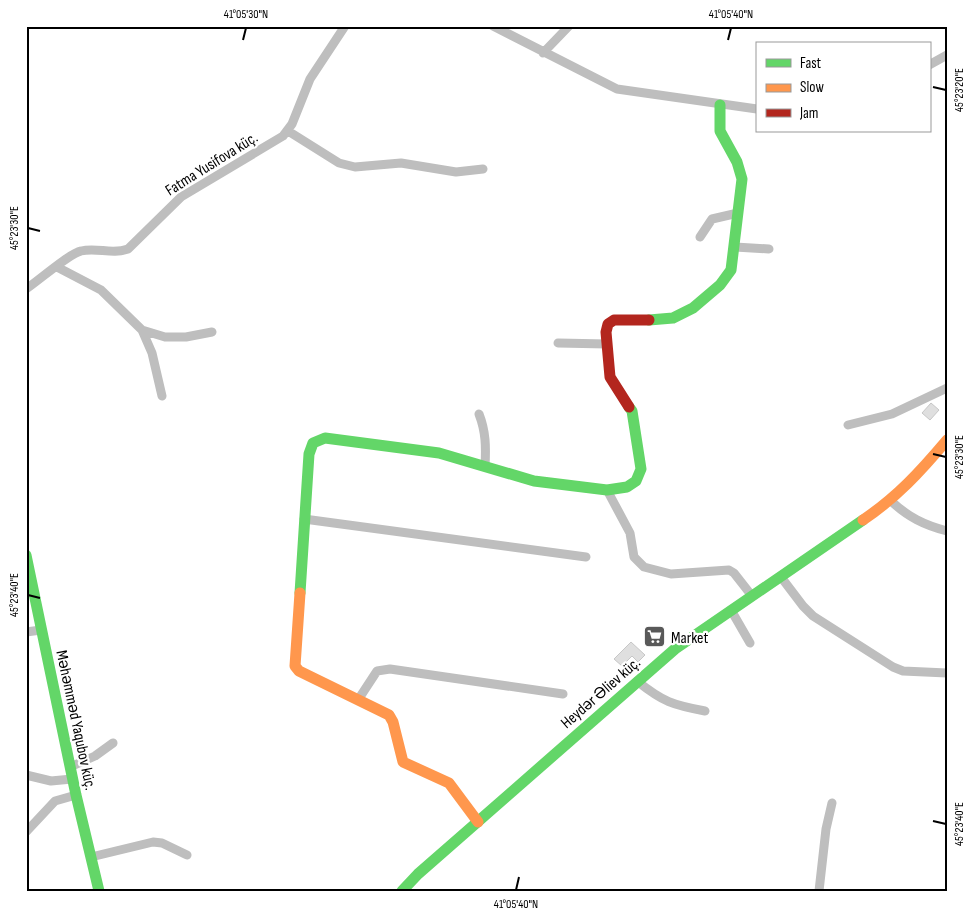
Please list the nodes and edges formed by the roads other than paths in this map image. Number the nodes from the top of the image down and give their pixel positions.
1 (494, 26) edge
2 (569, 26) edge
3 (346, 27) edge
4 (543, 53) junction
5 (947, 55) edge
6 (930, 64) edge
7 (720, 105) junction
8 (756, 109) edge
9 (288, 131) junction
10 (483, 169) dead end
11 (738, 213) junction
12 (700, 237) dead end
13 (734, 247) junction
14 (769, 249) dead end
15 (57, 267) junction
16 (26, 289) edge
17 (142, 330) junction
18 (212, 332) dead end
19 (558, 342) dead end
20 (607, 344) junction
21 (947, 388) edge
22 (162, 396) dead end
23 (479, 414) dead end
24 (848, 425) dead end
25 (947, 440) edge
26 (485, 467) junction
27 (607, 490) junction
28 (891, 502) junction
29 (304, 519) junction
30 (947, 532) edge
31 (26, 555) edge
32 (586, 557) dead end
33 (781, 577) junction
34 (752, 596) junction
35 (731, 610) junction
36 (42, 630) junction
37 (26, 632) edge
38 (750, 643) dead end
39 (947, 673) edge
40 (638, 681) junction
41 (563, 694) dead end
42 (358, 700) junction
43 (705, 711) dead end
44 (112, 742) dead end
45 (70, 767) junction
46 (26, 775) edge
47 (72, 779) junction
48 (76, 795) junction
49 (832, 803) dead end
50 (478, 822) junction
51 (26, 832) edge
52 (187, 856) dead end
53 (90, 857) junction
54 (99, 891) edge
55 (402, 891) edge
56 (819, 891) edge

1 - 4 street
2 - 4 street
3 - 9 street
4 - 7 street
5 - 6 street
7 - 8 street
7 - 11 street
9 - 10 street
9 - 15 street, Fatma Yusifova küç.
11 - 12 street
11 - 13 street
13 - 14 street
13 - 20 street
15 - 16 street, Fatma Yusifova küç.
15 - 17 street
17 - 18 street
17 - 22 street
19 - 20 street
20 - 27 street
21 - 24 street
23 - 26 street
25 - 28 street, Heydər Əliev küç.
26 - 27 street
26 - 29 street
27 - 34 street
28 - 30 street
28 - 33 street, Heydər Əliev küç.
29 - 32 street
29 - 42 street
31 - 36 street, Məhəmməd Yaqubov küç.
33 - 34 street, Heydər Əliev küç.
33 - 39 street
34 - 35 street, Heydər Əliev küç.
35 - 38 street
35 - 40 street, Heydər Əliev küç.
36 - 37 street
36 - 45 street, Məhəmməd Yaqubov küç.
40 - 43 street
40 - 50 street, Heydər Əliev küç.
41 - 42 street
42 - 50 street
44 - 45 street
45 - 47 street, Məhəmməd Yaqubov küç.
46 - 47 street
47 - 48 street, Məhəmməd Yaqubov küç.
48 - 51 street
48 - 53 street, Məhəmməd Yaqubov küç.
49 - 56 street
50 - 55 street, Heydər Əliev küç.
52 - 53 street
53 - 54 street, Məhəmməd Yaqubov küç.

